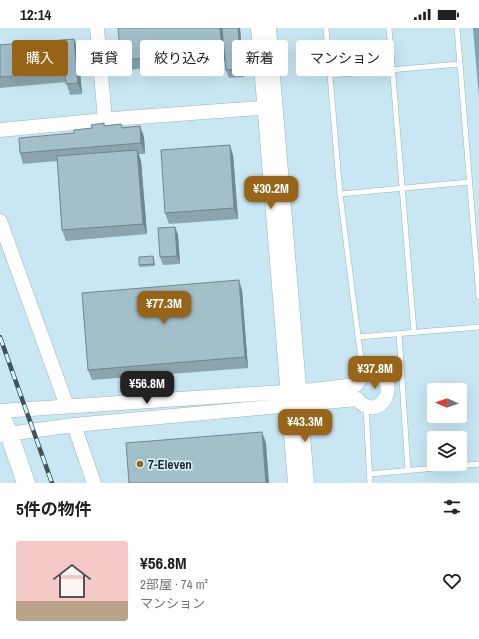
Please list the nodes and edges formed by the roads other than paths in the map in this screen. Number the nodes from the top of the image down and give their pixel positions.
1 (97, 28) edge
2 (258, 28) edge
3 (269, 28) edge
4 (326, 28) edge
5 (389, 28) edge
6 (457, 28) edge
7 (327, 40) edge
8 (390, 40) edge
9 (460, 64) junction
10 (394, 70) edge
11 (330, 76) edge
12 (393, 76) edge
13 (270, 107) junction
14 (104, 120) junction
15 (0, 130) edge
16 (469, 182) junction
17 (403, 188) junction
18 (340, 194) junction
19 (0, 221) edge
20 (479, 297) edge
21 (479, 327) edge
22 (414, 332) junction
23 (399, 334) junction
24 (358, 337) junction
25 (363, 376) junction
26 (294, 398) junction
27 (68, 406) junction
28 (366, 406) junction
29 (0, 411) edge
30 (0, 414) edge
31 (74, 425) junction
32 (4, 434) edge
33 (479, 464) edge
34 (408, 470) junction
35 (370, 474) junction
36 (26, 483) edge
37 (94, 483) edge
38 (295, 483) edge
39 (307, 483) edge
40 (370, 483) edge

1 - 14 street
2 - 13 street
3 - 13 street
4 - 7 lane
5 - 8 lane
6 - 9 lane
9 - 10 lane
9 - 16 lane
11 - 18 lane
12 - 17 lane
13 - 14 street
13 - 26 street
14 - 15 street
16 - 17 lane
16 - 20 lane
17 - 18 lane
17 - 22 lane
18 - 24 lane
19 - 27 street
21 - 22 lane
22 - 23 lane
23 - 24 lane
23 - 34 lane
24 - 25 lane
25 - 26 street
25 - 28 street
26 - 27 street
26 - 28 street
26 - 31 street
26 - 38 street
26 - 39 street
27 - 29 street
28 - 35 lane
30 - 32 highway
31 - 32 street
31 - 37 street
32 - 36 highway
33 - 34 lane
34 - 35 lane
35 - 40 lane

